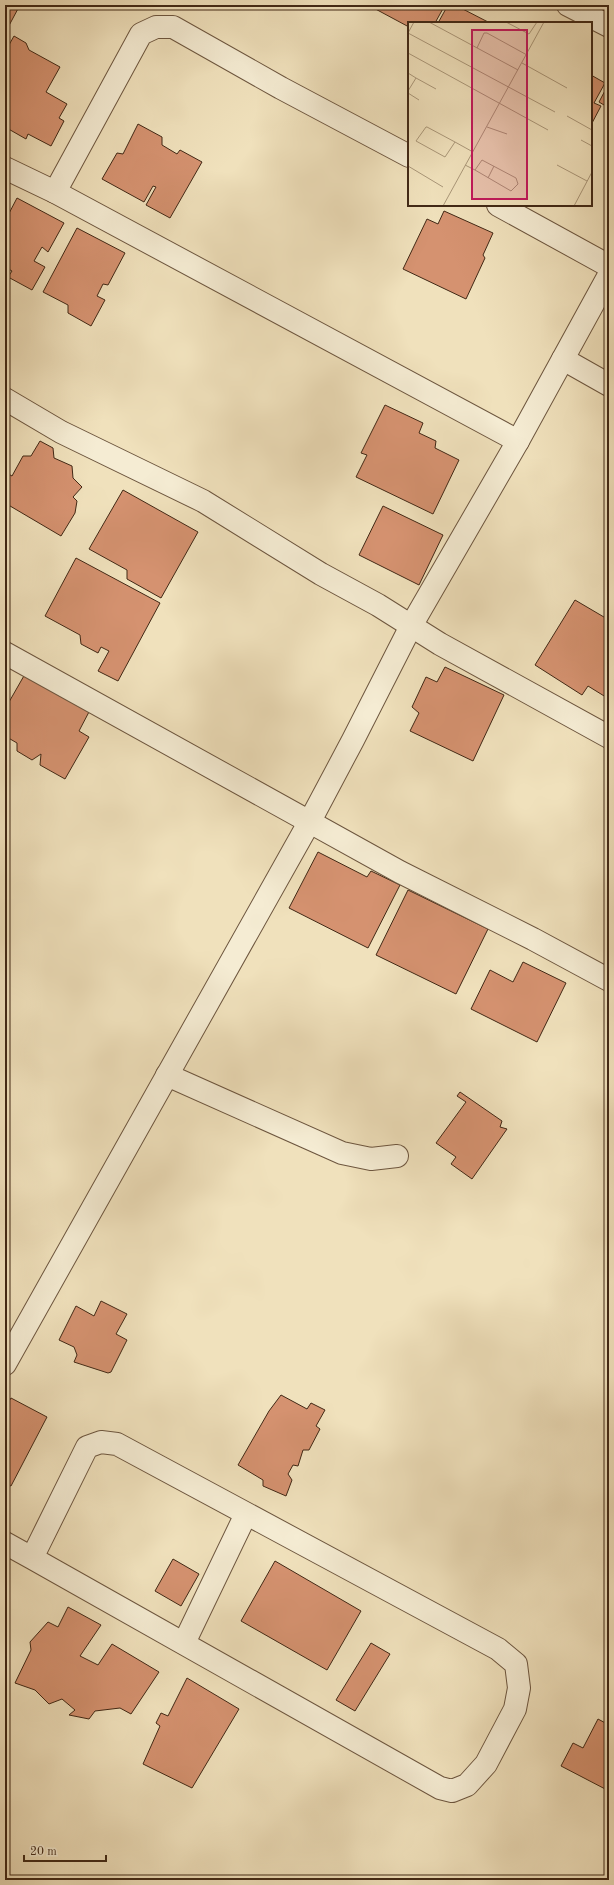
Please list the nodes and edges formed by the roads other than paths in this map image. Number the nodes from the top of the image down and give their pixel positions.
1 (568, 5) edge
2 (609, 26) edge
3 (408, 155) edge
4 (5, 168) edge
5 (55, 192) junction
6 (500, 206) edge
7 (609, 266) edge
8 (609, 276) edge
9 (562, 359) junction
10 (609, 385) edge
11 (5, 398) edge
12 (518, 441) junction
13 (411, 626) junction
14 (5, 653) edge
15 (609, 737) edge
16 (310, 821) junction
17 (609, 980) edge
18 (167, 1075) junction
19 (397, 1156) dead end
20 (6, 1359) edge
21 (246, 1514) junction
22 (5, 1543) edge
23 (32, 1558) junction
24 (184, 1643) junction

1 - 2 street
3 - 5 street
4 - 5 street
5 - 12 street
6 - 7 street
8 - 9 street
9 - 10 street
9 - 12 street
11 - 13 street
12 - 13 street
13 - 15 street
13 - 16 street
14 - 16 street
16 - 17 street
16 - 18 street
18 - 19 street
18 - 20 street
21 - 23 street
21 - 24 street
21 - 24 street
22 - 23 street
23 - 24 street

